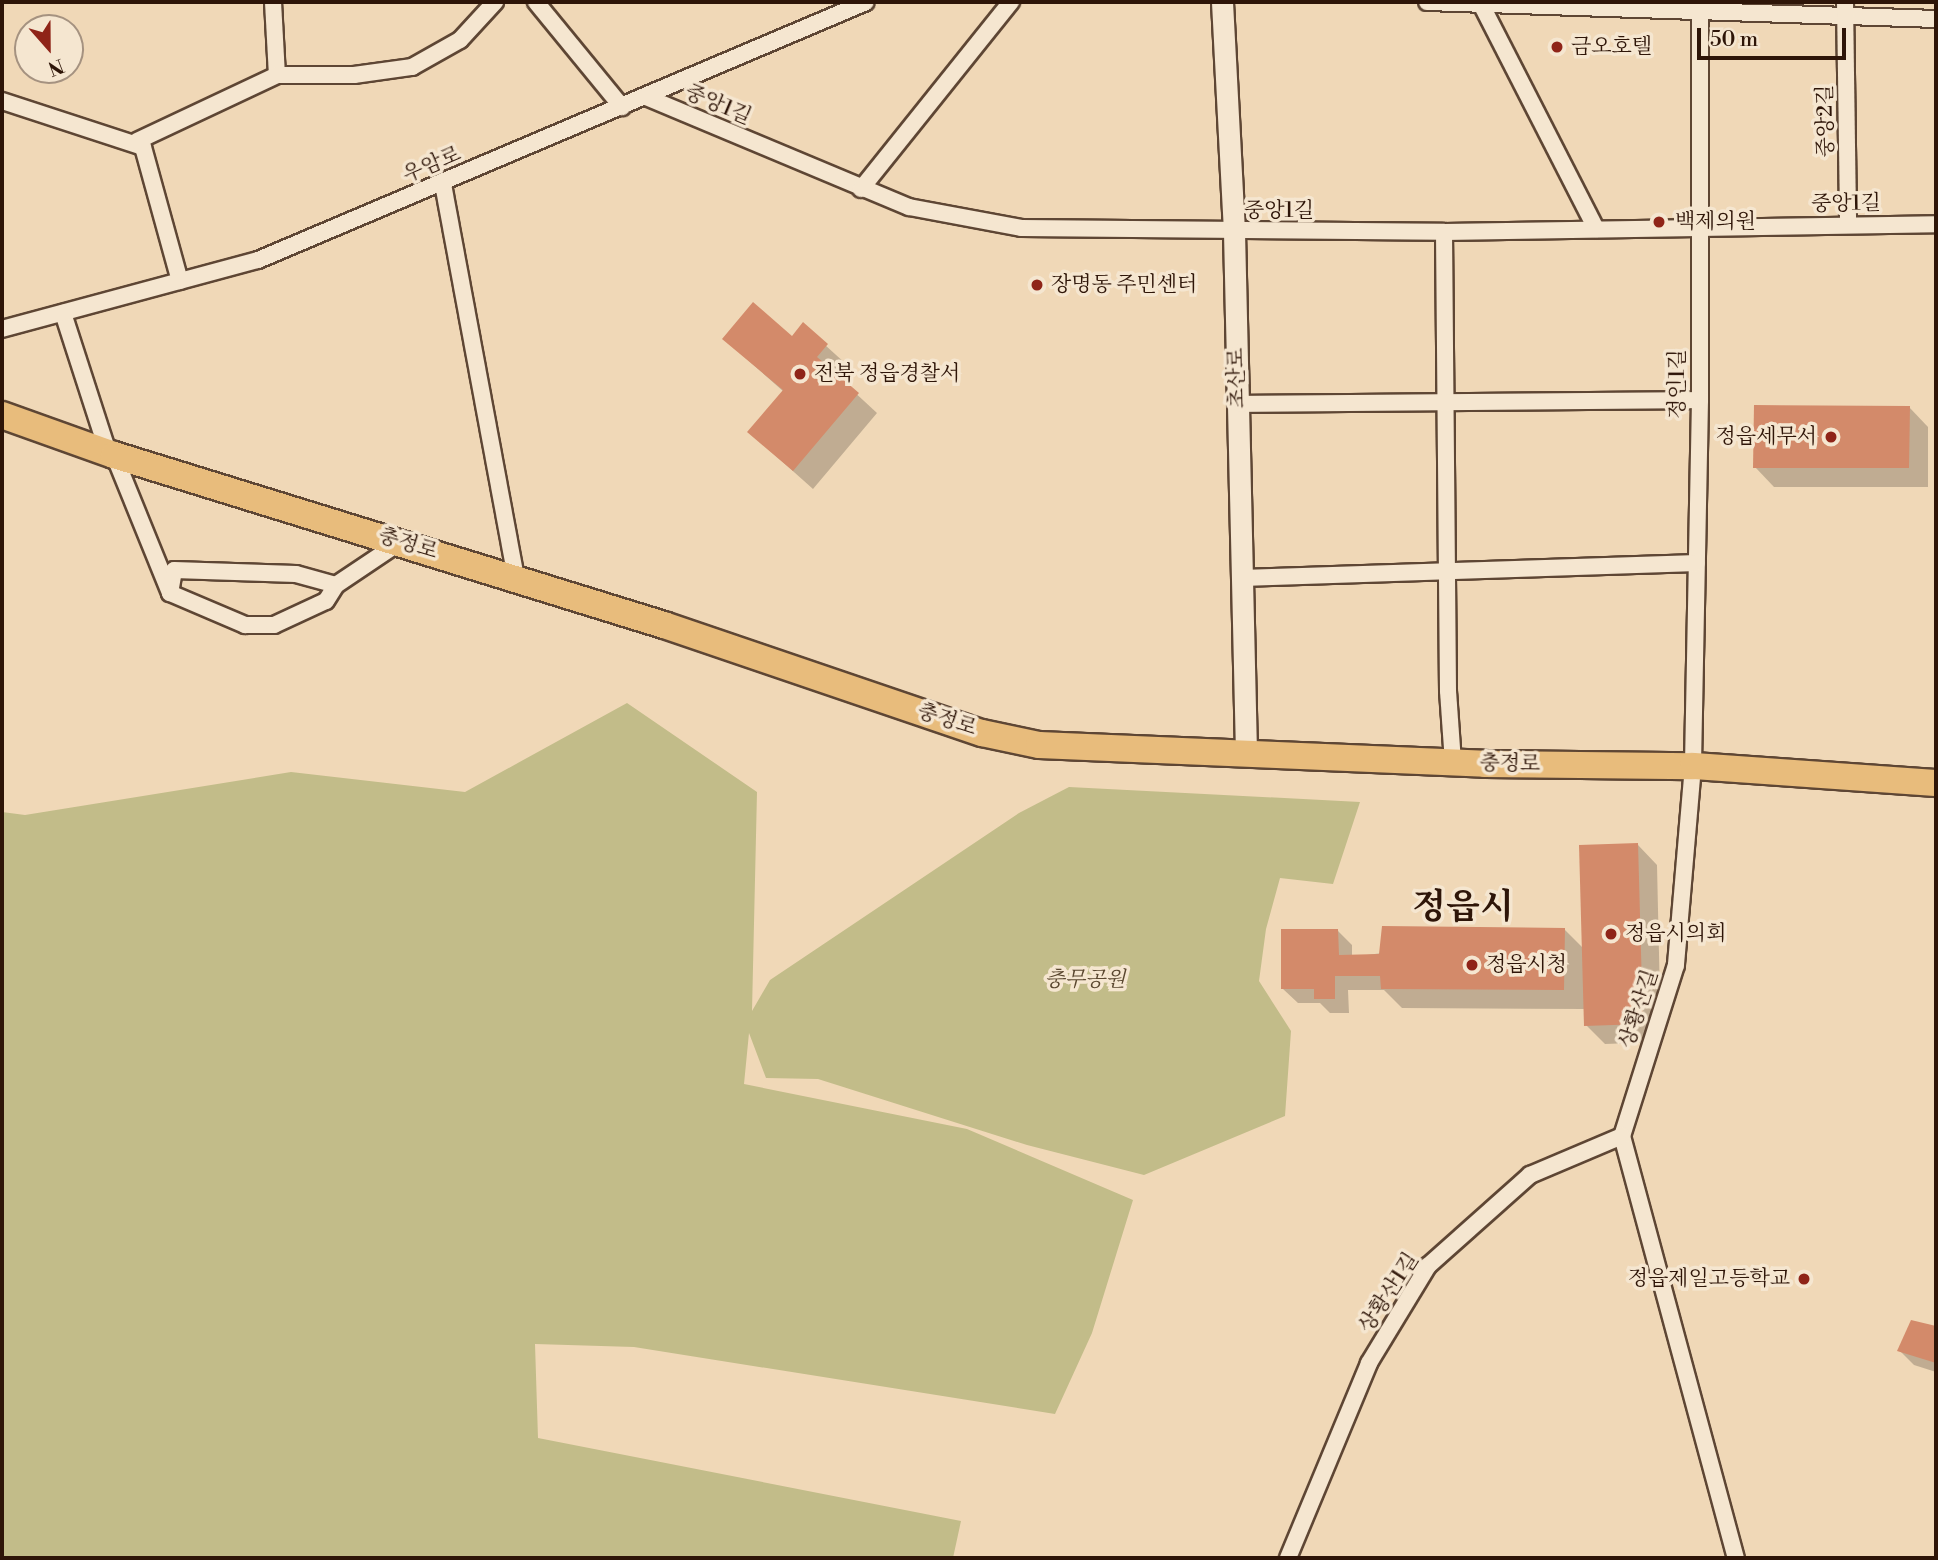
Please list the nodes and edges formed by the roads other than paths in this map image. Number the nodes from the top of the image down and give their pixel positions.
1 (272, 2) edge
2 (495, 2) edge
3 (536, 2) edge
4 (866, 2) edge
5 (1011, 2) edge
6 (1222, 2) edge
7 (1427, 2) edge
8 (1482, 4) edge
9 (1700, 7) edge
10 (1846, 9) edge
11 (1936, 19) edge
12 (277, 75) junction
13 (646, 97) junction
14 (2, 101) edge
15 (622, 107) junction
16 (137, 141) junction
17 (443, 184) junction
18 (861, 189) junction
19 (1936, 224) edge
20 (1848, 225) junction
21 (1697, 227) junction
22 (1597, 229) junction
23 (1234, 232) junction
24 (1444, 232) junction
25 (180, 281) junction
26 (63, 313) junction
27 (2, 329) edge
28 (1700, 400) junction
29 (1449, 403) junction
30 (1238, 404) junction
31 (2, 415) edge
32 (111, 454) junction
33 (400, 542) junction
34 (1697, 563) junction
35 (1450, 570) junction
36 (516, 578) junction
37 (1242, 578) junction
38 (336, 585) junction
39 (170, 593) junction
40 (1246, 754) junction
41 (1453, 763) junction
42 (1693, 766) junction
43 (1936, 783) edge
44 (1622, 1136) junction
45 (1288, 1558) edge
46 (1735, 1558) edge

1 - 12 street
2 - 12 street
3 - 15 street
4 - 13 street, 우암로
5 - 18 street
6 - 23 street, 초산로
7 - 8 street
8 - 9 street
8 - 22 street
9 - 10 street
9 - 21 street, 정인1길
10 - 11 street
10 - 20 street, 중앙2길
12 - 16 street
13 - 15 street, 우암로
13 - 18 street, 중앙1길
14 - 16 street
15 - 17 street, 우암로
16 - 25 street
17 - 25 street, 우암로
17 - 36 street
18 - 23 street, 중앙1길
19 - 20 street, 중앙1길
20 - 21 street, 중앙1길
21 - 22 street, 중앙1길
21 - 28 street, 정인1길
22 - 24 street, 중앙1길
23 - 24 street, 중앙1길
23 - 30 street, 초산로
24 - 29 street
25 - 26 street, 우암로
26 - 27 street, 우암로
26 - 32 street
28 - 29 street
28 - 34 street, 정인1길
29 - 30 street
29 - 35 street
30 - 37 street, 초산로
31 - 32 main road, 충정로
32 - 33 main road, 충정로
32 - 39 street
33 - 36 main road, 충정로
33 - 38 street
34 - 35 street
34 - 42 street, 정인1길
35 - 37 street
35 - 41 street
36 - 40 main road, 충정로
37 - 40 street, 초산로
38 - 39 street
38 - 39 street
40 - 41 main road, 충정로
41 - 42 main road, 충정로
42 - 43 main road, 충정로
42 - 44 street, 상황산길
44 - 45 street, 상황산1길
44 - 46 street

